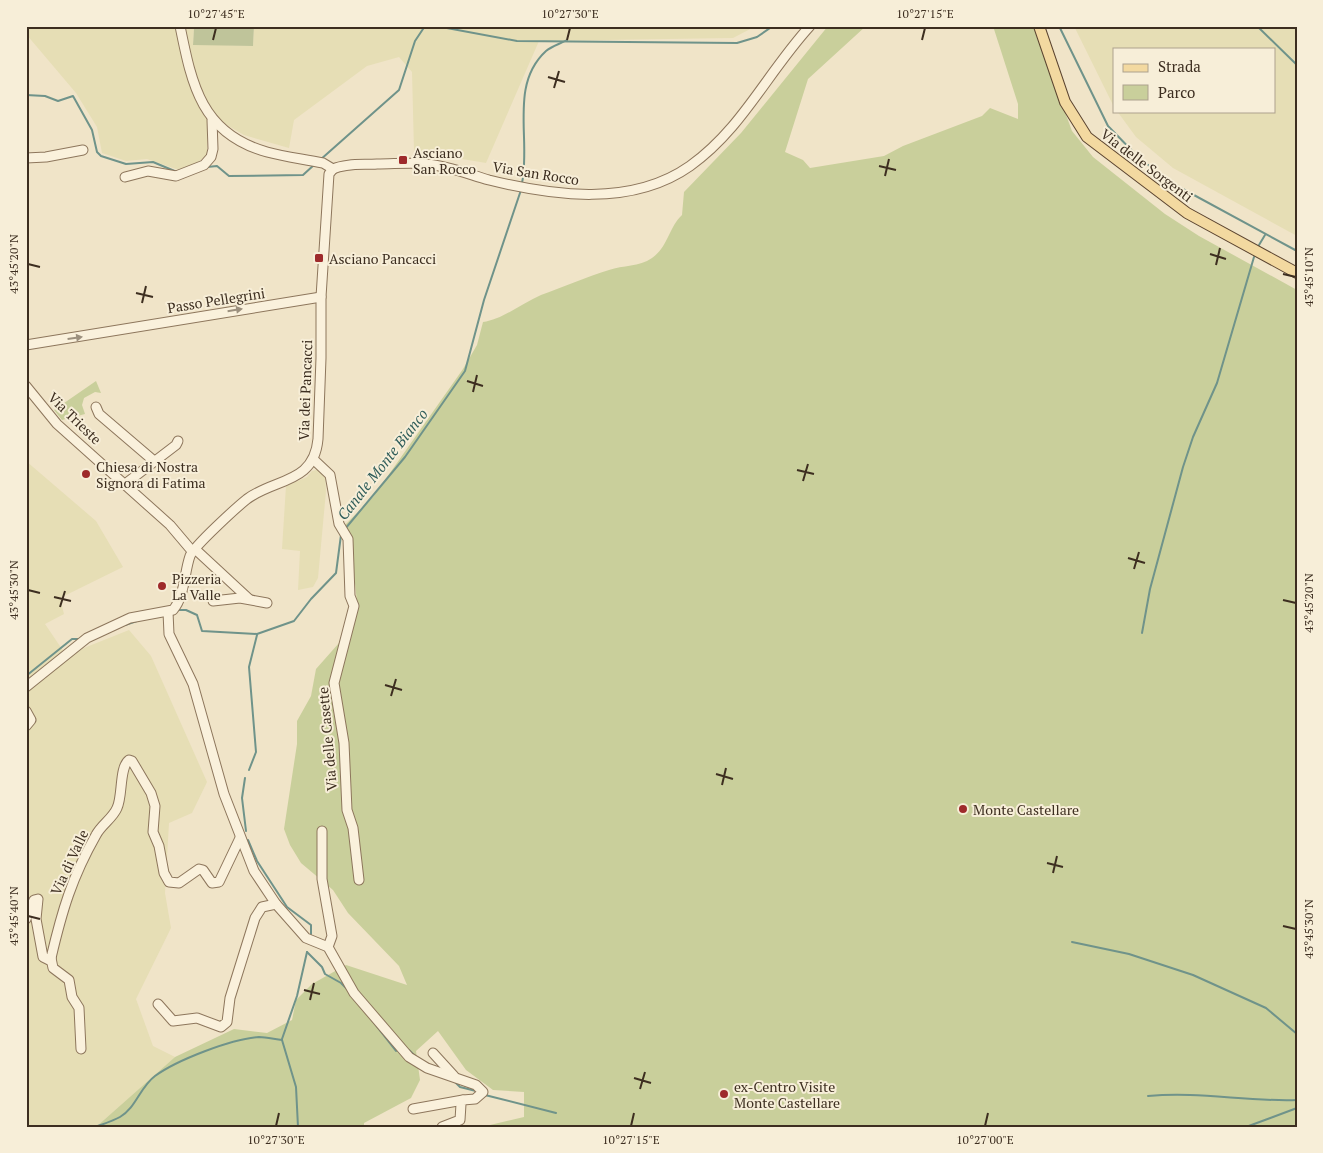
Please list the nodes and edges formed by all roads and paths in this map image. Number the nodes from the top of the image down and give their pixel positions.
1 (180, 26) edge
2 (810, 26) edge
3 (1039, 26) edge
4 (212, 120) junction
5 (83, 150) dead end
6 (26, 158) edge
7 (333, 169) junction
8 (125, 177) dead end
9 (1297, 273) edge
10 (320, 297) junction
11 (26, 345) edge
12 (26, 386) edge
13 (96, 407) dead end
14 (178, 441) dead end
15 (313, 459) junction
16 (154, 461) junction
17 (125, 484) junction
18 (194, 550) junction
19 (249, 599) junction
20 (213, 601) dead end
21 (267, 603) dead end
22 (168, 615) junction
23 (26, 687) edge
24 (26, 711) edge
25 (26, 726) edge
26 (322, 831) dead end
27 (240, 838) junction
28 (359, 880) dead end
29 (276, 904) junction
30 (26, 919) edge
31 (328, 947) junction
32 (51, 958) junction
33 (158, 1004) dead end
34 (81, 1049) dead end
35 (433, 1053) dead end
36 (454, 1076) junction
37 (463, 1100) junction
38 (413, 1109) dead end
39 (442, 1127) edge

1 - 4 street
2 - 7 street, Via San Rocco
3 - 9 main road, Via delle Sorgenti
4 - 7 street
4 - 8 street
5 - 6 street
7 - 10 street, Via dei Pancacci
11 -> 10 street, Passo Pellegrini
10 - 15 street, Via dei Pancacci
12 - 17 street, Via Trieste
13 - 16 street
14 - 16 street
15 - 18 street, Via dei Pancacci
15 - 28 street, Via delle Casette
16 - 17 street
17 - 18 street, Via Trieste
18 - 19 street, Via Trieste
18 - 22 street
19 - 20 street
19 - 21 street
22 - 23 street
22 - 27 street
24 - 25 street
26 - 31 street
27 - 29 street
27 - 32 street, Via di Valle
29 - 31 street
29 - 33 street
30 - 32 street, Via di Valle
31 - 36 street
32 - 34 street, Via di Valle
35 - 36 street
36 - 37 street
37 - 38 street
37 - 39 street

